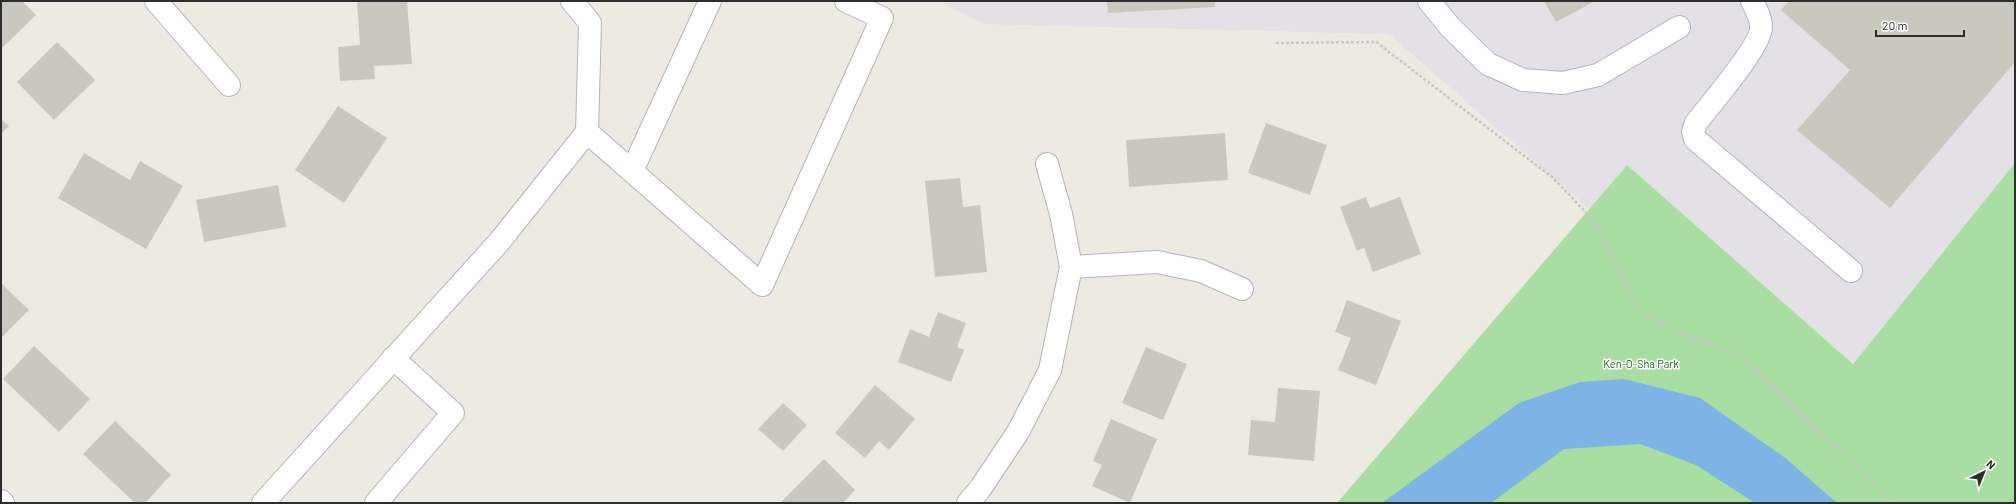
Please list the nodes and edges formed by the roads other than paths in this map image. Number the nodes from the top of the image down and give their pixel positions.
1 (156, 1) edge
2 (572, 1) edge
3 (710, 1) edge
4 (846, 1) edge
5 (1429, 1) edge
6 (1752, 1) edge
7 (1680, 27) dead end
8 (229, 84) dead end
9 (587, 132) junction
10 (1047, 164) dead end
11 (632, 171) junction
12 (1071, 267) junction
13 (1851, 271) dead end
14 (1242, 289) dead end
15 (393, 358) junction
16 (262, 503) edge
17 (376, 503) edge
18 (968, 503) edge

1 - 8 street
2 - 9 street
3 - 11 street
4 - 11 street
5 - 7 street
6 - 13 street
9 - 11 street
9 - 15 street
10 - 12 street
12 - 14 street
12 - 18 street
15 - 16 street
15 - 17 street

